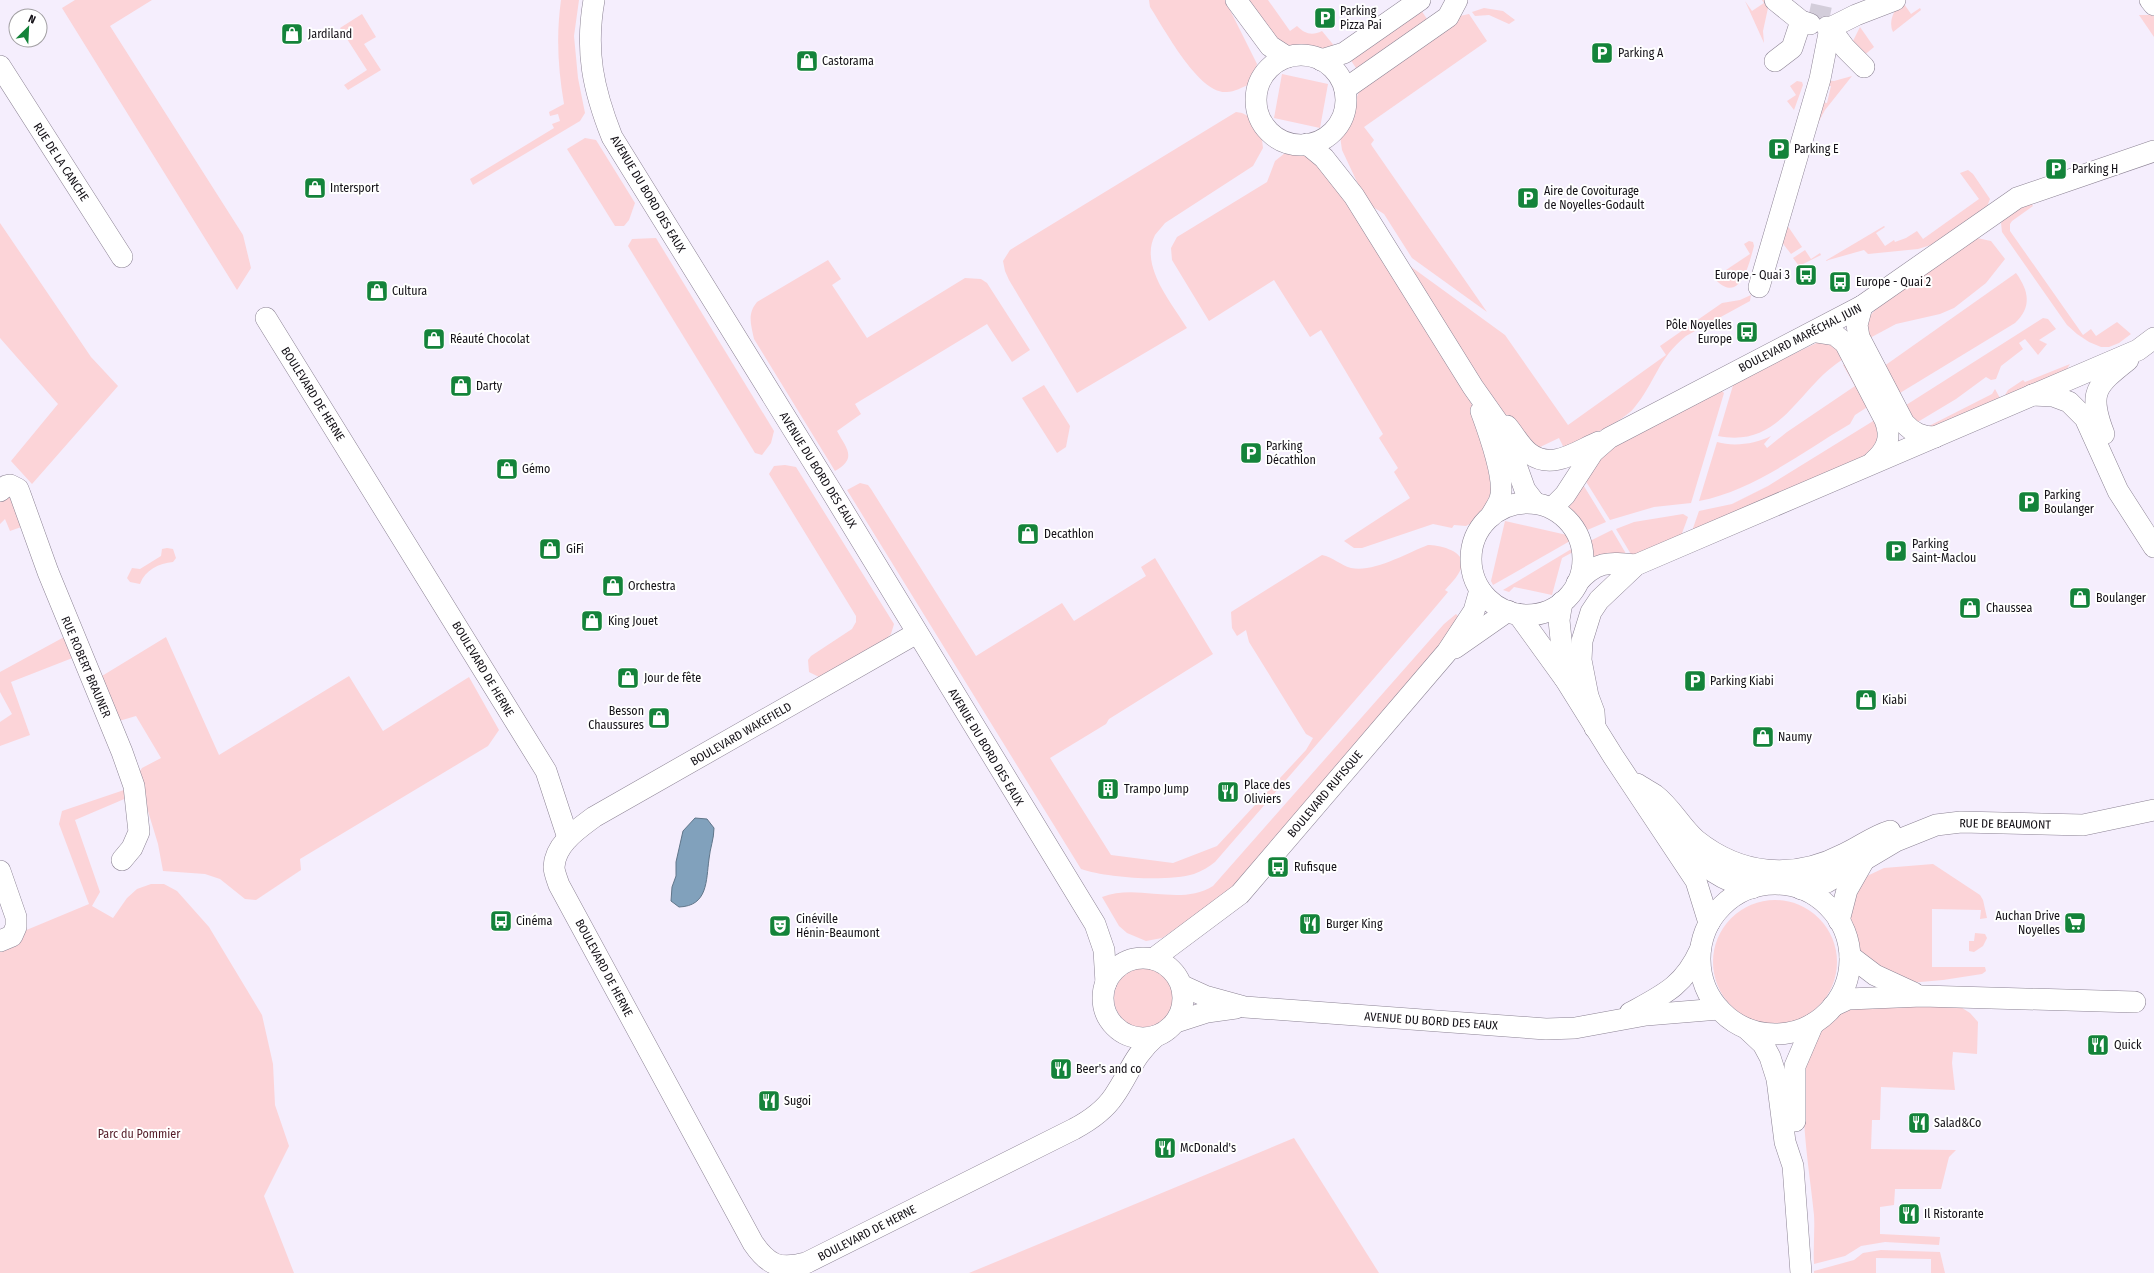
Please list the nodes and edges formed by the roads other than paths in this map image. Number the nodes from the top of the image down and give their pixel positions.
1 (594, 0) edge
2 (1420, 0) edge
3 (1457, 0) edge
4 (1775, 0) edge
5 (1895, 0) edge
6 (2150, 0) edge
7 (1238, 4) edge
8 (2154, 5) edge
9 (1817, 25) junction
10 (1287, 57) junction
11 (1321, 60) junction
12 (1775, 61) dead end
13 (0, 66) edge
14 (1864, 67) dead end
15 (1263, 75) junction
16 (1345, 90) junction
17 (1333, 131) junction
18 (1307, 144) junction
19 (2154, 151) edge
20 (1354, 196) junction
21 (122, 258) dead end
22 (1759, 287) dead end
23 (1862, 306) junction
24 (266, 318) dead end
25 (1816, 332) junction
26 (2146, 344) edge
27 (1473, 387) junction
28 (2032, 395) junction
29 (1935, 436) junction
30 (1609, 438) junction
31 (1873, 462) junction
32 (2, 489) edge
33 (1544, 506) junction
34 (1491, 516) junction
35 (2154, 524) edge
36 (2154, 547) edge
37 (1636, 565) junction
38 (1577, 583) junction
39 (1480, 590) junction
40 (1562, 602) junction
41 (1513, 612) junction
42 (917, 633) junction
43 (1447, 652) junction
44 (1565, 679) junction
45 (1595, 728) junction
46 (1627, 778) junction
47 (2154, 810) edge
48 (1654, 819) junction
49 (1936, 824) junction
50 (568, 838) junction
51 (122, 860) dead end
52 (1863, 862) junction
53 (0, 872) edge
54 (1752, 888) junction
55 (1801, 889) junction
56 (1839, 921) junction
57 (1709, 923) junction
58 (1095, 924) junction
59 (1195, 927) junction
60 (0, 941) edge
61 (1700, 950) junction
62 (1850, 956) junction
63 (1146, 959) junction
64 (1179, 980) junction
65 (1106, 983) junction
66 (1922, 996) junction
67 (2135, 1002) dead end
68 (1833, 1006) junction
69 (1245, 1007) junction
70 (1719, 1009) junction
71 (1617, 1020) junction
72 (1176, 1022) junction
73 (1813, 1024) junction
74 (1116, 1028) junction
75 (1746, 1029) junction
76 (1156, 1036) junction
77 (1124, 1078) junction
78 (1793, 1166) junction
79 (1801, 1273) edge

1 - 42 street, AVENUE DU BORD DES EAUX
2 - 11 street
3 - 16 street
4 - 9 street
5 - 9 street
6 - 8 street
7 - 10 street
7 - 15 street
9 - 12 street
9 - 14 street
9 - 22 street
10 - 11 street
10 - 15 street
11 - 16 street
13 - 21 street, RUE DE LA CANCHE
15 - 18 street
16 - 17 street
17 - 18 street
17 - 20 street
18 - 20 street
19 - 23 street, BOULEVARD MARÉCHAL JUIN
20 - 27 street
23 - 25 street, BOULEVARD MARÉCHAL JUIN
23 - 29 street
24 - 50 street, BOULEVARD DE HERNE
25 - 30 street, BOULEVARD MARÉCHAL JUIN
25 - 31 street
26 - 28 street
26 - 35 street
27 - 30 street
27 - 33 street
27 - 34 street
28 - 29 street
28 - 36 street
29 - 31 street
30 - 33 street, BOULEVARD MARÉCHAL JUIN
31 - 37 street
32 - 51 street, RUE ROBERT BRAUNER
33 - 34 street
33 - 38 street
34 - 39 street
37 - 38 street
37 - 45 street
38 - 40 street
39 - 41 street
39 - 43 street, BOULEVARD RUFISQUE
40 - 41 street
40 - 44 street
41 - 43 street, BOULEVARD RUFISQUE
41 - 44 street
42 - 50 street, BOULEVARD WAKEFIELD
42 - 58 street, AVENUE DU BORD DES EAUX
43 - 59 street, BOULEVARD RUFISQUE
44 - 45 street
45 - 46 street
46 - 48 street
46 - 49 street
47 - 49 street, RUE DE BEAUMONT
48 - 54 street
48 - 57 street
49 - 52 street, RUE DE BEAUMONT
50 - 77 street, BOULEVARD DE HERNE
52 - 55 street, RUE DE BEAUMONT
52 - 56 street, RUE DE BEAUMONT
53 - 60 street
54 - 55 street
54 - 57 street
55 - 56 street
56 - 62 street
57 - 61 street, AVENUE DU BORD DES EAUX
58 - 63 street, AVENUE DU BORD DES EAUX
58 - 65 street, AVENUE DU BORD DES EAUX
59 - 63 street, BOULEVARD RUFISQUE
59 - 64 street, BOULEVARD RUFISQUE
61 - 70 street
61 - 71 street, AVENUE DU BORD DES EAUX
62 - 66 street
62 - 68 street
63 - 64 street
63 - 65 street
64 - 69 street, AVENUE DU BORD DES EAUX
64 - 72 street
65 - 74 street
66 - 67 street
66 - 68 street
68 - 73 street
69 - 71 street, AVENUE DU BORD DES EAUX
69 - 72 street, AVENUE DU BORD DES EAUX
70 - 71 street, AVENUE DU BORD DES EAUX
70 - 75 street
72 - 76 street
73 - 75 street
73 - 78 street
74 - 76 street
74 - 77 street
75 - 78 street
76 - 77 street, BOULEVARD DE HERNE
78 - 79 street

